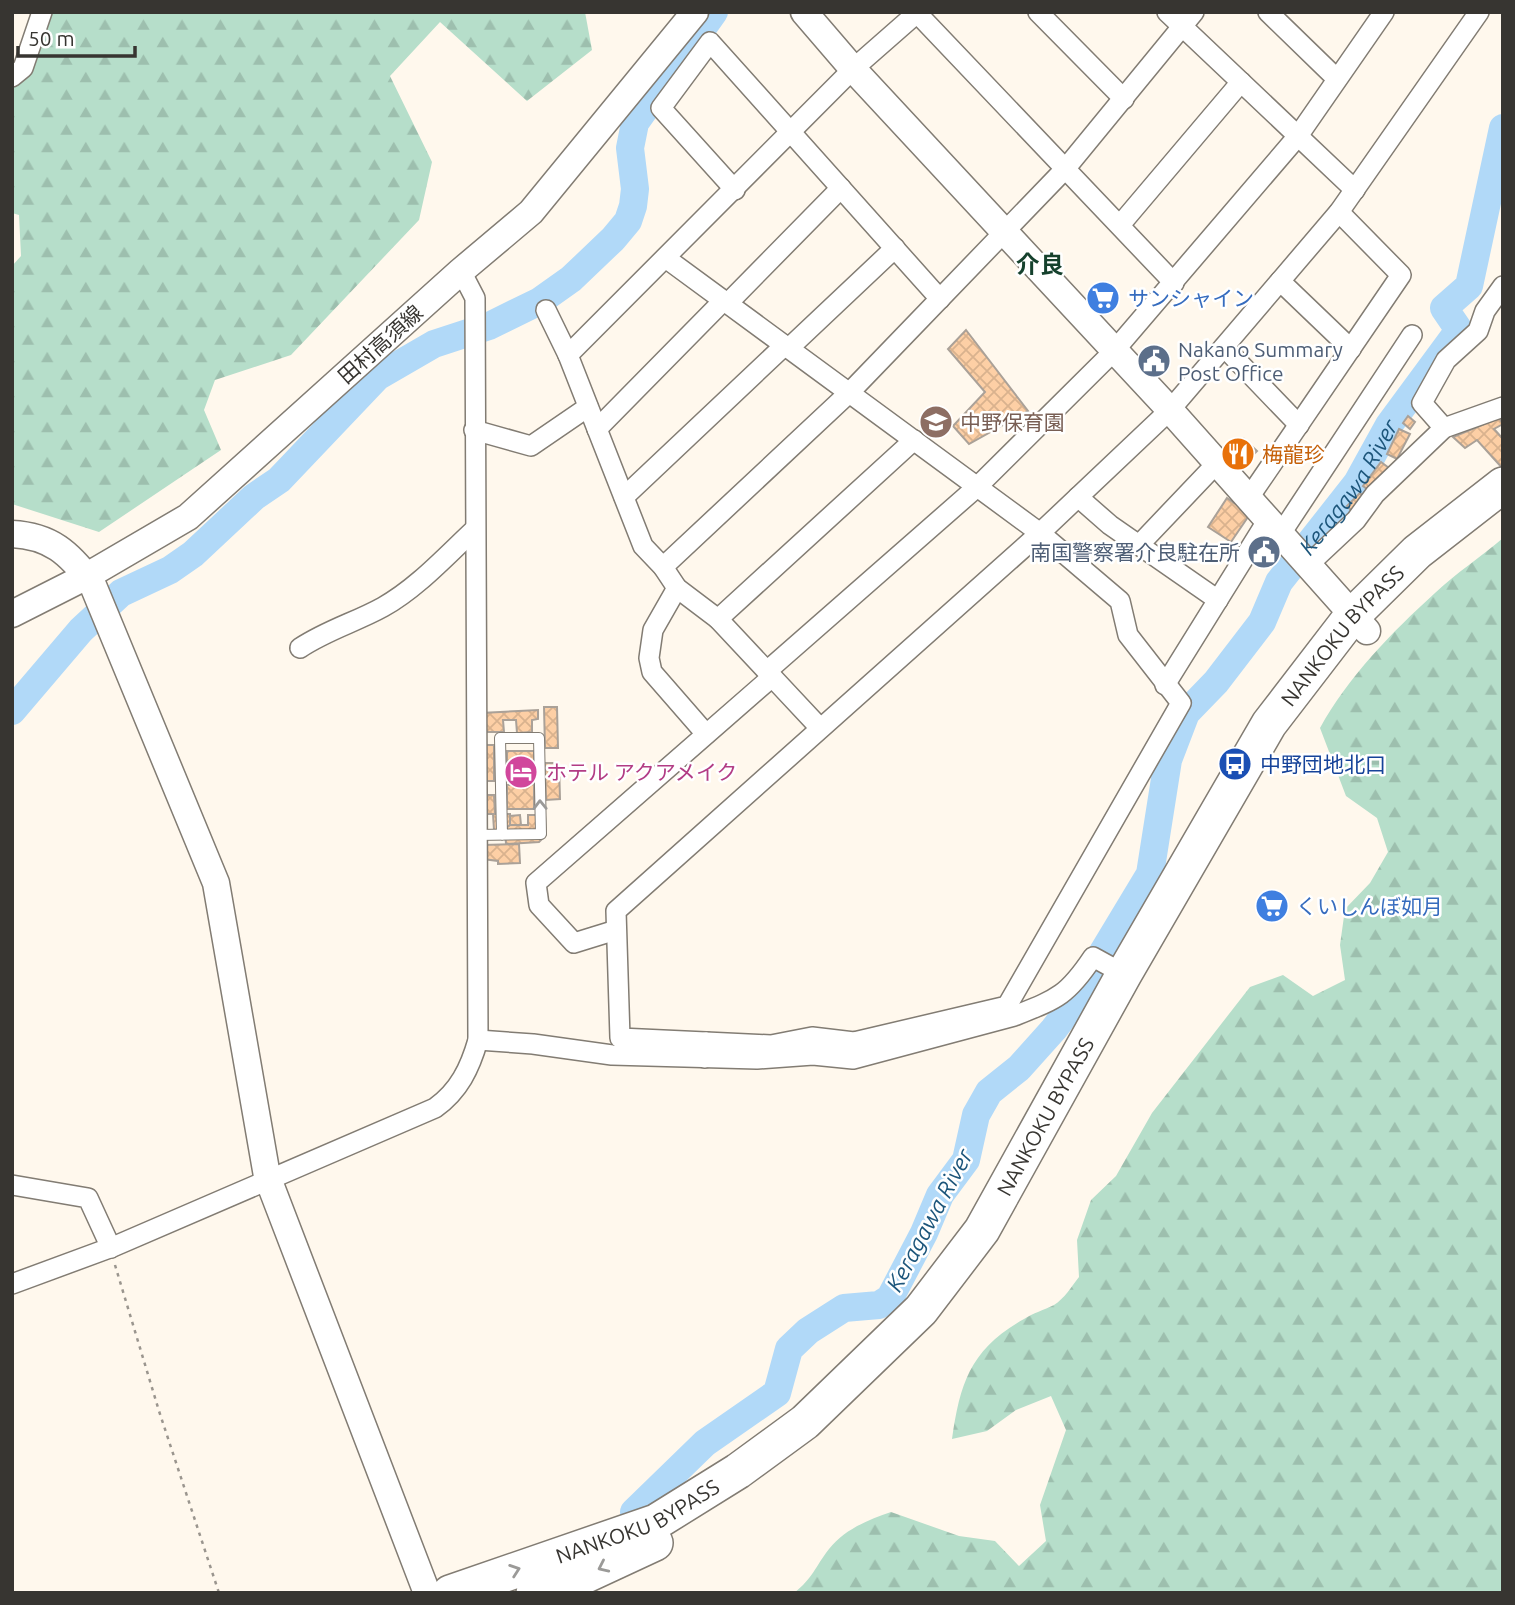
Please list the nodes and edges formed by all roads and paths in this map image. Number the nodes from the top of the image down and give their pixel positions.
1 (42, 12) edge
2 (695, 12) edge
3 (804, 12) edge
4 (1038, 12) edge
5 (1167, 12) edge
6 (1384, 12) edge
7 (1479, 12) edge
8 (917, 13) edge
9 (1279, 16) edge
10 (1188, 20) edge
11 (853, 69) junction
12 (12, 77) edge
13 (1337, 79) junction
14 (1241, 82) junction
15 (1124, 99) junction
16 (791, 132) junction
17 (1298, 136) junction
18 (1066, 168) junction
19 (842, 188) junction
20 (735, 190) junction
21 (1355, 190) junction
22 (1339, 212) junction
23 (1120, 225) junction
24 (1005, 232) junction
25 (895, 248) junction
26 (667, 259) junction
27 (461, 271) junction
28 (1280, 281) junction
29 (1174, 283) junction
30 (1503, 286) edge
31 (940, 299) junction
32 (726, 302) junction
33 (546, 310) dead end
34 (1412, 335) dead end
35 (787, 346) junction
36 (1224, 347) junction
37 (1351, 349) junction
38 (1114, 351) junction
39 (568, 355) junction
40 (850, 392) junction
41 (588, 407) junction
42 (1503, 407) edge
43 (1170, 410) junction
44 (1299, 425) junction
45 (1444, 428) junction
46 (597, 429) junction
47 (474, 430) junction
48 (914, 440) junction
49 (1217, 463) junction
50 (1503, 485) edge
51 (977, 487) junction
52 (624, 497) junction
53 (1078, 497) junction
54 (1248, 499) junction
55 (1503, 510) edge
56 (474, 530) junction
57 (1040, 533) junction
58 (12, 534) edge
59 (1139, 545) junction
60 (1290, 546) junction
61 (663, 567) junction
62 (93, 587) junction
63 (677, 588) junction
64 (1218, 600) junction
65 (12, 614) edge
66 (718, 620) junction
67 (1359, 624) junction
68 (300, 648) dead end
69 (770, 674) junction
70 (1165, 685) junction
71 (820, 727) junction
72 (706, 734) junction
73 (476, 835) junction
74 (502, 835) junction
75 (616, 930) junction
76 (1125, 974) junction
77 (478, 1040) junction
78 (705, 1050) junction
79 (268, 1180) junction
80 (12, 1185) edge
81 (110, 1248) junction
82 (12, 1284) edge
83 (219, 1593) edge
84 (427, 1593) edge
85 (450, 1593) edge
86 (534, 1593) edge

1 - 12 street
2 - 27 street, 田村高須線
3 - 11 street
4 - 15 street
5 - 10 street
6 - 13 street
7 - 21 street
8 - 11 street
8 - 18 street
9 - 13 street
10 - 14 street
10 - 15 street
11 - 16 street
11 - 24 street
13 - 17 street
14 - 17 street
14 - 23 street
15 - 18 street
16 - 19 street
16 - 20 street
16 - 20 street
17 - 21 street
17 - 29 street
18 - 23 street
18 - 24 street
19 - 25 street
19 - 32 street
20 - 26 street
21 - 22 street
22 - 28 street
22 - 37 street
23 - 29 street
24 - 31 street
24 - 38 street
25 - 31 street
25 - 35 street
26 - 32 street
26 - 39 street
27 - 47 street
27 - 62 street, 田村高須線
28 - 36 street
28 - 37 street
29 - 38 street
30 - 45 street
31 - 40 street
32 - 35 street
32 - 46 street
33 - 39 street
34 - 60 street
35 - 40 street
35 - 52 street
36 - 43 street
36 - 44 street
37 - 44 street
38 - 43 street
38 - 51 street
39 - 41 street
40 - 48 street
40 - 61 street
41 - 46 street
41 - 47 street
42 - 45 street
43 - 49 street
43 - 53 street
44 - 54 street
45 - 60 street
46 - 52 street
47 - 56 street
48 - 51 street
48 - 66 street
49 - 54 street
49 - 59 street
50 - 67 highway, NANKOKU BYPASS
51 - 57 street
51 - 69 street
52 - 61 street
53 - 57 street
53 - 59 street
54 - 60 street
55 - 67 highway, NANKOKU BYPASS
56 - 68 street
56 - 73 street
57 - 70 street
57 - 71 street
58 - 62 street
59 - 64 street
60 - 64 street
60 - 67 street
61 - 63 street
62 - 65 street, 田村高須線
62 - 79 street
63 - 66 street
63 - 72 street
64 - 70 street
66 - 69 street
67 - 76 highway, NANKOKU BYPASS
67 -> 86 highway, NANKOKU BYPASS
69 - 71 street
69 - 72 street
70 - 78 street
71 - 75 street
72 - 75 street
73 - 74 lane
73 - 77 street
74 -> 74 lane
75 - 78 street
76 - 78 street
85 -> 76 highway, NANKOKU BYPASS
77 - 78 street
77 - 79 street
79 - 81 street
79 - 84 street
80 - 81 street
81 - 82 street
81 - 83 path

